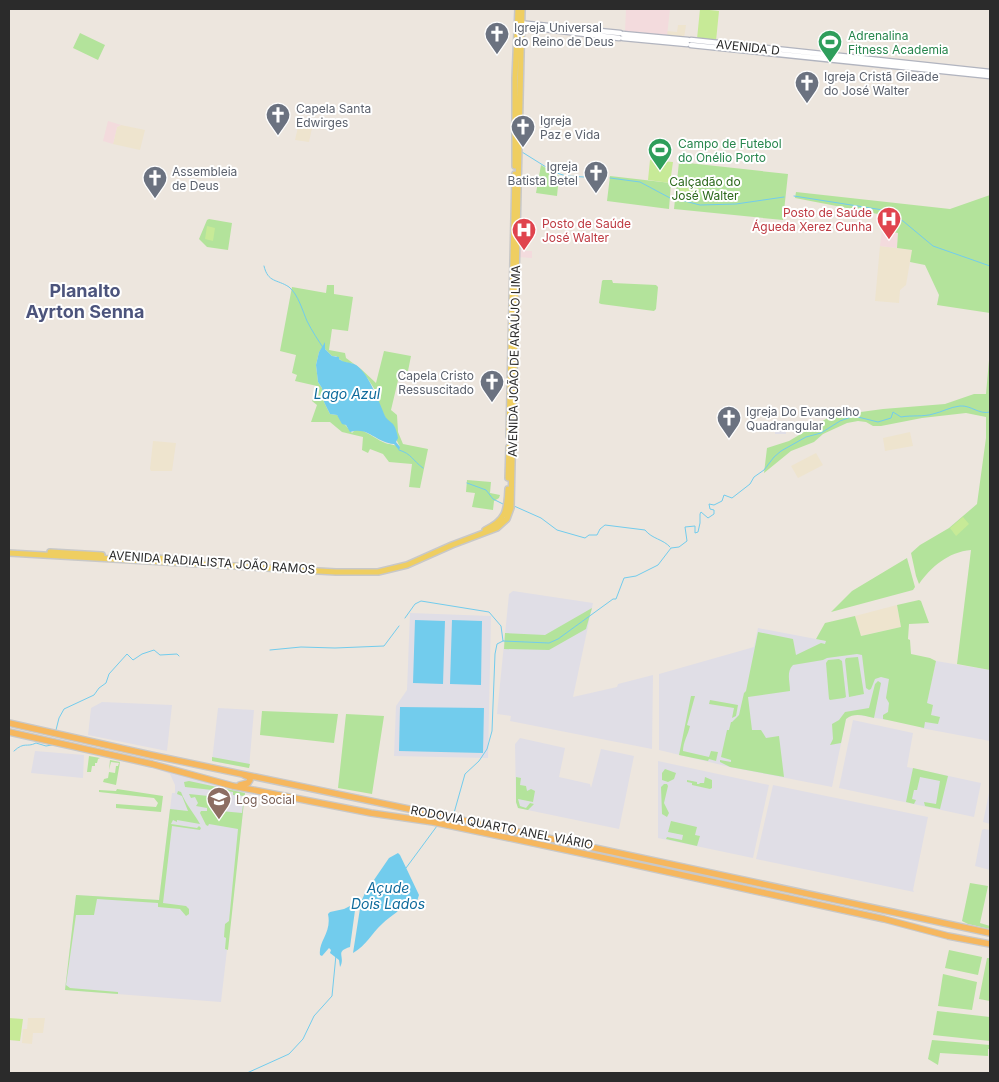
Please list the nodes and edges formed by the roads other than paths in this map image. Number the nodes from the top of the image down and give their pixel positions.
1 (518, 9) edge
2 (522, 9) edge
3 (519, 24) junction
4 (990, 74) edge
5 (495, 527) joint
6 (9, 552) edge
7 (9, 723) edge
8 (9, 732) edge
9 (67, 737) junction
10 (67, 745) junction
11 (237, 772) junction
12 (271, 779) junction
13 (233, 786) junction
14 (270, 793) junction
15 (511, 830) junction
16 (510, 838) junction
17 (621, 853) junction
18 (619, 861) junction
19 (710, 872) junction
20 (732, 878) junction
21 (707, 881) junction
22 (733, 886) junction
23 (933, 921) junction
24 (930, 931) junction
25 (990, 933) edge
26 (990, 944) edge

1 - 3 main road, AVENIDA JOÃO DE ARAÚJO LIMA
2 - 3 main road, AVENIDA JOÃO DE ARAÚJO LIMA
3 - 4 main road, AVENIDA D
3 - 5 main road, AVENIDA JOÃO DE ARAÚJO LIMA
5 - 6 main road, AVENIDA RADIALISTA JOÃO RAMOS
7 - 9 highway, RODOVIA QUARTO ANEL VIÁRIO
8 - 10 highway, RODOVIA QUARTO ANEL VIÁRIO
9 - 10 highway
9 - 11 highway, RODOVIA QUARTO ANEL VIÁRIO
10 - 13 highway, RODOVIA QUARTO ANEL VIÁRIO
11 - 12 highway, RODOVIA QUARTO ANEL VIÁRIO
11 - 13 highway
12 - 14 highway
12 - 15 highway, RODOVIA QUARTO ANEL VIÁRIO
13 - 14 highway, RODOVIA QUARTO ANEL VIÁRIO
14 - 16 highway, RODOVIA QUARTO ANEL VIÁRIO
15 - 16 highway
15 - 17 highway, RODOVIA QUARTO ANEL VIÁRIO
16 - 18 highway, RODOVIA QUARTO ANEL VIÁRIO
17 - 18 highway
17 - 19 highway, RODOVIA QUARTO ANEL VIÁRIO
18 - 21 highway, RODOVIA QUARTO ANEL VIÁRIO
19 - 20 highway, RODOVIA QUARTO ANEL VIÁRIO
19 - 21 highway
20 - 22 highway
20 - 23 highway, RODOVIA QUARTO ANEL VIÁRIO
21 - 22 highway, RODOVIA QUARTO ANEL VIÁRIO
22 - 24 highway, RODOVIA QUARTO ANEL VIÁRIO
23 - 24 highway
23 - 25 highway, RODOVIA QUARTO ANEL VIÁRIO
24 - 26 highway, RODOVIA QUARTO ANEL VIÁRIO

